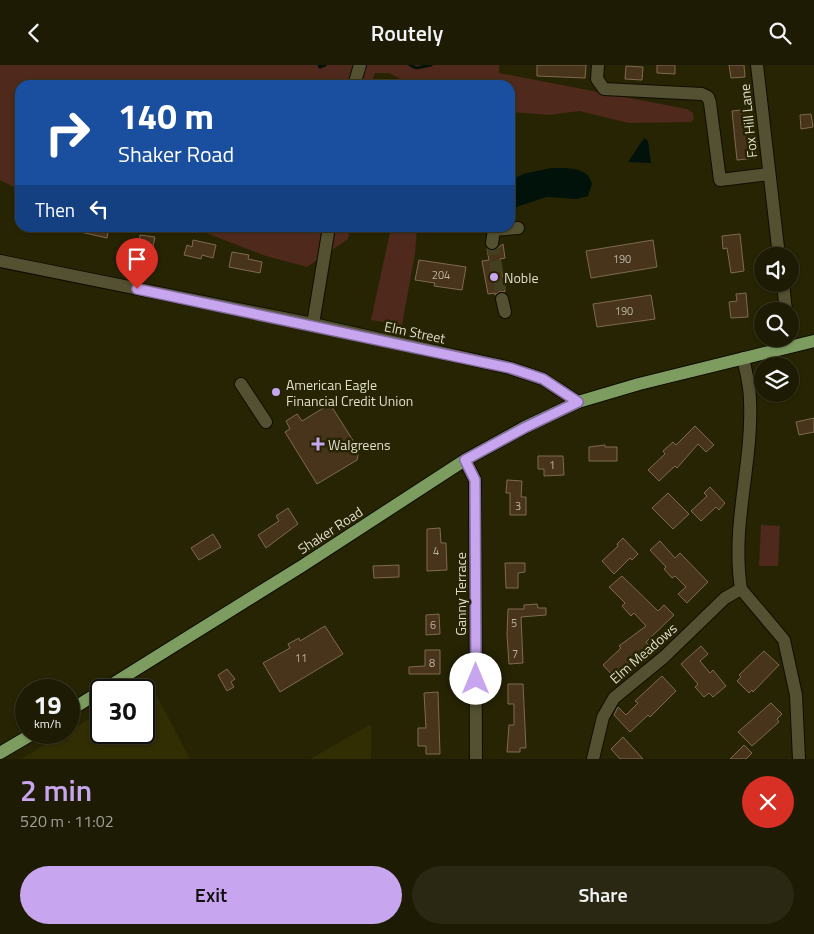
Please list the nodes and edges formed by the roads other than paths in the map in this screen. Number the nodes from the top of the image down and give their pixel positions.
1 (360, 65) edge
2 (598, 65) edge
3 (757, 65) edge
4 (356, 80) edge
5 (769, 174) junction
6 (515, 228) edge
7 (518, 228) dead end
8 (328, 232) edge
9 (494, 232) edge
10 (492, 243) tunnel mouth
11 (779, 247) edge
12 (0, 261) edge
13 (502, 299) tunnel mouth
14 (505, 312) dead end
15 (313, 325) junction
16 (814, 341) edge
17 (799, 342) edge
18 (778, 347) edge
19 (743, 359) junction
20 (241, 383) dead end
21 (578, 402) junction
22 (266, 422) dead end
23 (465, 460) junction
24 (741, 589) junction
25 (121, 679) edge
26 (15, 744) edge
27 (0, 753) edge
28 (476, 759) edge
29 (594, 759) edge
30 (799, 759) edge

1 - 4 street
2 - 5 street, Fox Hill Lane
3 - 5 street, Fox Hill Lane
5 - 11 street, Fox Hill Lane
6 - 7 street
8 - 15 street
9 - 10 street
12 - 15 street, Elm Street
13 - 14 street
15 - 21 street, Elm Street
16 - 17 main road
18 - 19 main road
19 - 21 main road
19 - 24 street
20 - 22 street
21 - 23 main road, Shaker Road
23 - 25 main road, Shaker Road
23 - 28 street, Ganny Terrace
24 - 29 street, Elm Meadows
24 - 30 street
26 - 27 main road

